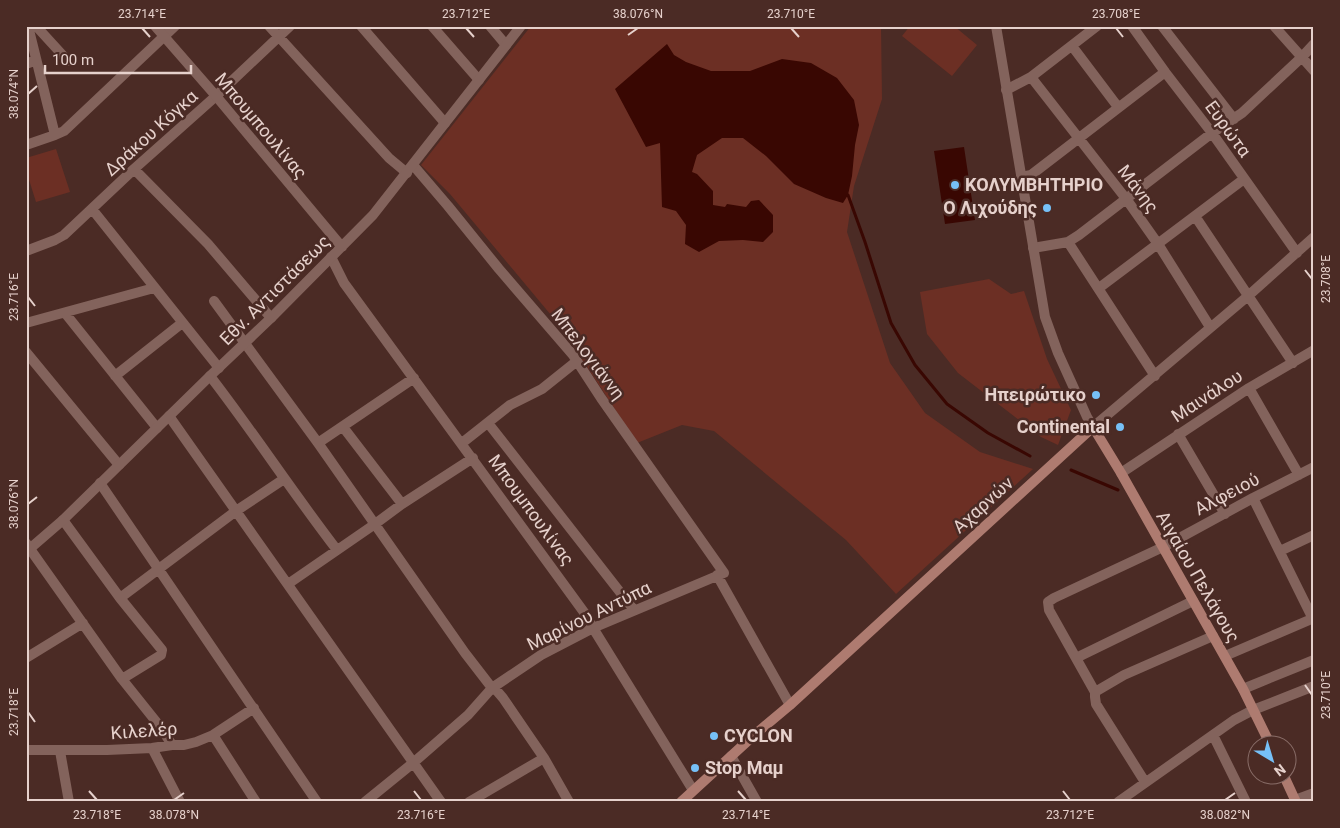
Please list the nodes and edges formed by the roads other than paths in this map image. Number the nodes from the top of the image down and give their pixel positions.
1 (28, 26) edge
2 (36, 26) edge
3 (155, 26) edge
4 (175, 26) edge
5 (269, 26) edge
6 (290, 26) edge
7 (361, 26) edge
8 (432, 26) edge
9 (490, 26) edge
10 (521, 26) edge
11 (996, 26) edge
12 (1097, 26) edge
13 (1132, 26) edge
14 (1162, 26) edge
15 (1274, 26) edge
16 (164, 37) junction
17 (279, 38) junction
18 (1314, 44) edge
19 (506, 45) junction
20 (1072, 46) junction
21 (1302, 57) junction
22 (68, 61) dead end
23 (31, 62) edge
24 (1314, 71) edge
25 (1165, 72) junction
26 (1031, 77) junction
27 (479, 80) junction
28 (1006, 90) junction
29 (216, 96) junction
30 (1118, 107) junction
31 (1234, 119) junction
32 (445, 122) junction
33 (1212, 133) junction
34 (55, 135) junction
35 (1078, 138) junction
36 (26, 145) edge
37 (134, 169) junction
38 (410, 169) junction
39 (1021, 177) junction
40 (1244, 179) junction
41 (1127, 200) junction
42 (92, 209) junction
43 (1195, 216) junction
44 (1314, 238) edge
45 (1068, 242) junction
46 (1158, 244) junction
47 (342, 247) junction
48 (1033, 248) junction
49 (26, 251) edge
50 (1297, 253) junction
51 (331, 256) junction
52 (154, 288) junction
53 (1099, 288) junction
54 (1248, 296) junction
55 (214, 301) dead end
56 (65, 313) junction
57 (272, 318) junction
58 (26, 323) edge
59 (182, 323) junction
60 (1210, 327) junction
61 (245, 342) junction
62 (1314, 350) edge
63 (26, 352) edge
64 (577, 361) junction
65 (1293, 363) junction
66 (219, 368) junction
67 (115, 376) junction
68 (210, 376) junction
69 (1155, 376) junction
70 (414, 378) junction
71 (1248, 388) junction
72 (170, 416) junction
73 (488, 423) junction
74 (343, 426) junction
75 (1093, 427) junction
76 (158, 428) junction
77 (1178, 434) junction
78 (462, 443) junction
79 (318, 444) junction
80 (473, 458) junction
81 (119, 465) junction
82 (1314, 467) edge
83 (1121, 473) junction
84 (1299, 475) junction
85 (284, 479) junction
86 (100, 483) junction
87 (1253, 498) junction
88 (402, 504) junction
89 (236, 511) junction
90 (1225, 514) junction
91 (63, 520) junction
92 (375, 524) junction
93 (1314, 535) edge
94 (1163, 547) junction
95 (27, 548) edge
96 (337, 550) junction
97 (1280, 551) junction
98 (159, 568) junction
99 (721, 574) junction
100 (288, 584) junction
101 (120, 598) junction
102 (1193, 601) junction
103 (634, 610) junction
104 (1313, 619) edge
105 (83, 623) junction
106 (593, 628) junction
107 (1213, 636) junction
108 (28, 653) edge
109 (1225, 656) junction
110 (1076, 658) junction
111 (1314, 660) edge
112 (122, 679) junction
113 (1314, 686) edge
114 (492, 688) junction
115 (1243, 689) junction
116 (1096, 692) junction
117 (790, 705) junction
118 (254, 708) junction
119 (1253, 710) junction
120 (213, 735) junction
121 (1213, 735) junction
122 (1266, 736) edge
123 (172, 745) junction
124 (152, 748) junction
125 (26, 750) edge
126 (60, 751) junction
127 (730, 756) junction
128 (544, 758) junction
129 (413, 763) junction
130 (1145, 782) junction
131 (1288, 786) edge
132 (693, 790) junction
133 (1314, 793) edge
134 (1295, 801) edge
135 (68, 802) edge
136 (180, 802) edge
137 (256, 802) edge
138 (318, 802) edge
139 (364, 802) edge
140 (441, 802) edge
141 (469, 802) edge
142 (569, 802) edge
143 (681, 802) edge
144 (757, 802) edge
145 (1118, 802) edge
146 (1246, 802) edge

1 - 23 street
2 - 22 street
3 - 16 street, Μπουμπουλίνας
4 - 16 street
5 - 17 street, Μπελογιάννη
6 - 17 street, Δράκου Κόγκα
7 - 32 street
8 - 27 street
9 - 19 street
10 - 19 street, Εθν. Αντιστάσεως
11 - 28 street, Αιγαίου Πελάγους
12 - 20 street
13 - 25 street, Ευρώτα
14 - 31 street
15 - 21 street
16 - 29 street, Μπουμπουλίνας
16 - 34 street
17 - 29 street, Δράκου Κόγκα
17 - 38 street, Μπελογιάννη
18 - 21 street
19 - 27 street, Εθν. Αντιστάσεως
20 - 26 street
20 - 30 street
21 - 24 street
21 - 31 street
23 - 34 street
25 - 30 street
25 - 33 street, Ευρώτα
26 - 28 street
26 - 35 street, Μάνης
27 - 32 street, Εθν. Αντιστάσεως
28 - 39 street, Αιγαίου Πελάγους
29 - 37 street, Δράκου Κόγκα
29 - 47 street, Μπουμπουλίνας
30 - 35 street
31 - 33 street
32 - 38 street, Εθν. Αντιστάσεως
33 - 40 street, Ευρώτα
33 - 41 street
34 - 36 street
35 - 39 street
35 - 41 street, Μάνης
37 - 42 street, Δράκου Κόγκα
37 - 57 street
38 - 47 street, Εθν. Αντιστάσεως
38 - 64 street, Μπελογιάννη
39 - 48 street, Αιγαίου Πελάγους
40 - 43 street
40 - 50 street, Ευρώτα
41 - 45 street
41 - 46 street, Μάνης
42 - 49 street, Δράκου Κόγκα
42 - 52 street
43 - 46 street
43 - 54 street
44 - 50 street, Αχαρνών
45 - 48 street
45 - 53 street
46 - 53 street
46 - 60 street, Μάνης
47 - 51 street, Εθν. Αντιστάσεως
48 - 75 street, Αιγαίου Πελάγους
50 - 54 street, Αχαρνών
51 - 57 street, Εθν. Αντιστάσεως
51 - 70 street, Μπουμπουλίνας
52 - 56 street
52 - 59 street
53 - 69 street
54 - 60 street, Αχαρνών
54 - 65 street
55 - 61 street
56 - 58 street
56 - 67 street
57 - 61 street, Εθν. Αντιστάσεως
59 - 66 street
59 - 67 street
60 - 69 street, Αχαρνών
61 - 66 street, Εθν. Αντιστάσεως
61 - 79 street
62 - 65 street, Μαινάλου
63 - 81 street
64 - 73 street
64 - 99 street, Μπελογιάννη
65 - 71 street, Μαινάλου
66 - 68 street, Εθν. Αντιστάσεως
67 - 76 street
68 - 72 street, Εθν. Αντιστάσεως
68 - 85 street
69 - 75 street, Αχαρνών
70 - 74 street
70 - 78 street, Μπουμπουλίνας
71 - 77 street, Μαινάλου
71 - 84 street
72 - 76 street, Εθν. Αντιστάσεως
72 - 89 street
73 - 78 street
73 - 103 street
74 - 79 street
74 - 88 street
75 - 83 main road, Αιγαίου Πελάγους
75 - 117 main road, Αχαρνών
76 - 81 street, Εθν. Αντιστάσεως
77 - 83 street, Μαινάλου
77 - 90 street
78 - 80 street, Μπουμπουλίνας
79 - 92 street
80 - 88 street
80 - 106 street, Μπουμπουλίνας
81 - 86 street, Εθν. Αντιστάσεως
82 - 84 street, Αλφειού
83 - 94 main road, Αιγαίου Πελάγους
84 - 87 street, Αλφειού
85 - 89 street
85 - 96 street
86 - 91 street, Εθν. Αντιστάσεως
86 - 98 street
87 - 90 street, Αλφειού
87 - 97 street
88 - 92 street
89 - 98 street
89 - 100 street
90 - 94 street, Αλφειού
91 - 95 street, Εθν. Αντιστάσεως
91 - 101 street
92 - 96 street
92 - 114 street
93 - 97 street
94 - 102 main road, Αιγαίου Πελάγους
94 - 110 street, Αλφειού
95 - 105 street
96 - 100 street
97 - 104 street
98 - 101 street
98 - 118 street
99 - 103 street, Μαρίνου Αντύπα
99 - 117 street, Μπελογιάννη
100 - 129 street
101 - 112 street
102 - 107 main road, Αιγαίου Πελάγους
102 - 110 street
103 - 106 street, Μαρίνου Αντύπα
104 - 109 street
105 - 108 street
105 - 112 street
106 - 114 street, Μαρίνου Αντύπα
106 - 132 street, Μπουμπουλίνας
107 - 109 main road, Αιγαίου Πελάγους
107 - 116 street
109 - 115 main road, Αιγαίου Πελάγους
110 - 116 street
111 - 115 street
112 - 123 street
113 - 119 street
114 - 128 street
114 - 129 street, Μαρίνου Αντύπα
115 - 119 main road, Αιγαίου Πελάγους
116 - 130 street
117 - 127 main road, Αχαρνών
118 - 120 street, Κιλελέρ
118 - 138 street
119 - 121 street
119 - 122 main road, Αιγαίου Πελάγους
120 - 123 street, Κιλελέρ
120 - 137 street
121 - 130 street
121 - 146 street
123 - 124 street, Κιλελέρ
124 - 126 street, Κιλελέρ
124 - 136 street
125 - 126 street, Κιλελέρ
126 - 135 street
127 - 132 main road, Αχαρνών
127 - 144 street
128 - 141 street
128 - 142 street
129 - 139 street, Μαρίνου Αντύπα
129 - 140 street
130 - 145 street
131 - 134 main road
132 - 143 main road, Αχαρνών
133 - 134 street

